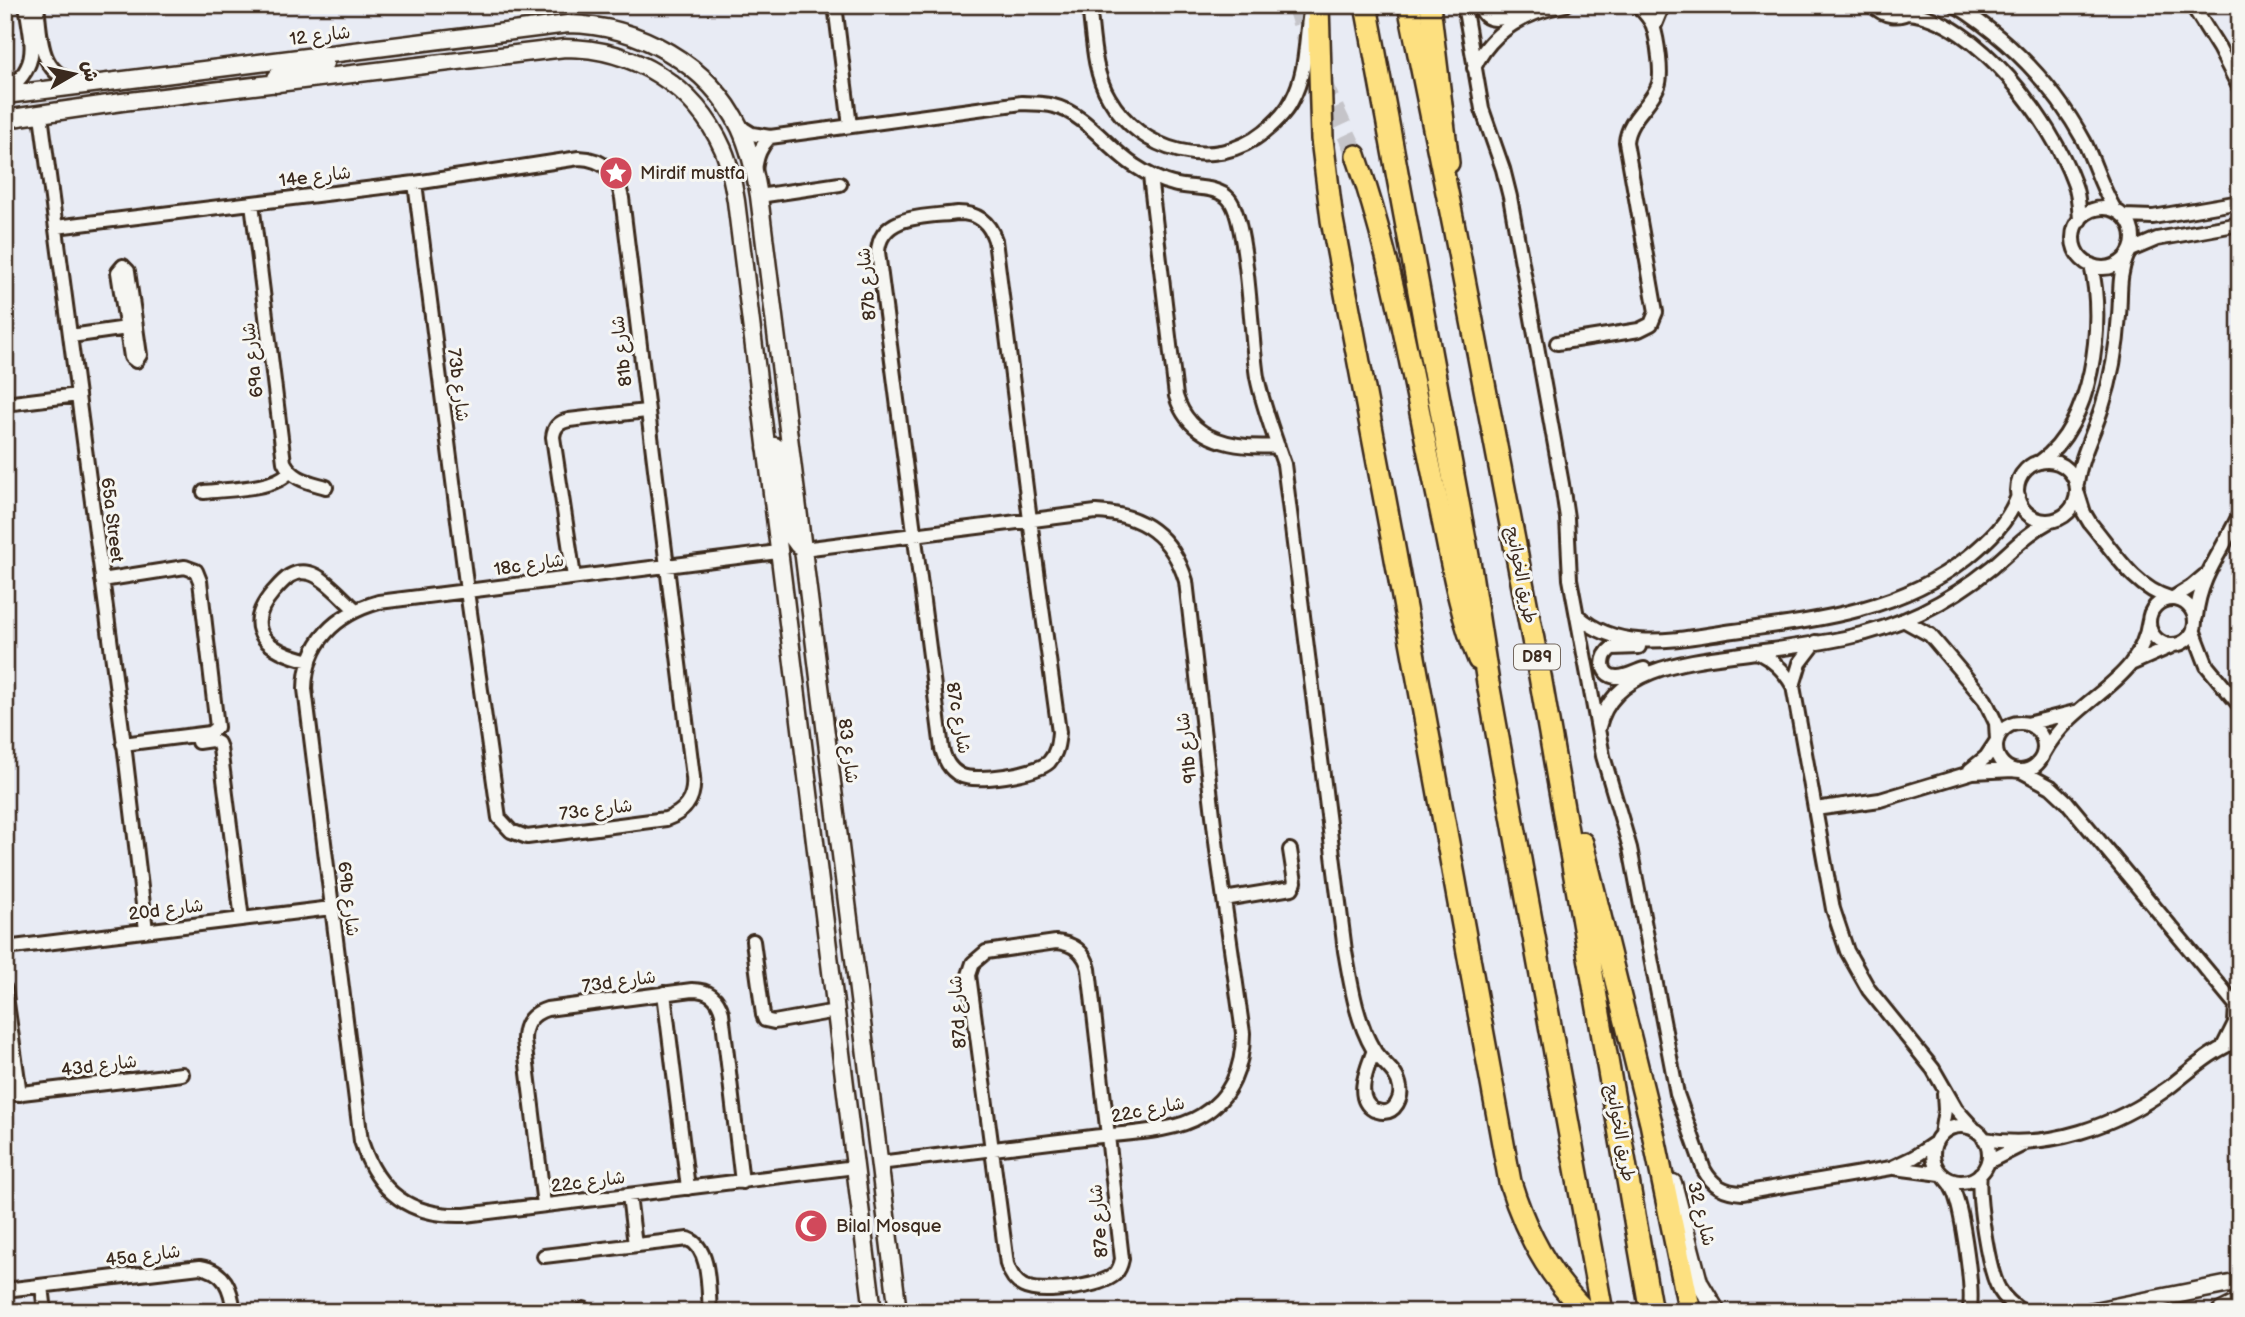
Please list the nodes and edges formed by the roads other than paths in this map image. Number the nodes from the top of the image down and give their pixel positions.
1 (26, 5) edge
2 (37, 5) edge
3 (835, 5) edge
4 (1089, 5) edge
5 (1311, 5) edge
6 (1318, 5) edge
7 (1366, 5) edge
8 (1409, 5) edge
9 (1430, 5) edge
10 (1464, 5) edge
11 (1480, 5) edge
12 (1637, 5) edge
13 (1663, 5) edge
14 (1872, 5) edge
15 (1955, 5) edge
16 (2192, 5) edge
17 (1560, 6) edge
18 (1913, 9) edge
19 (1654, 27) junction
20 (342, 52) junction
21 (1474, 68) junction
22 (210, 69) junction
23 (276, 84) junction
24 (91, 85) junction
25 (2240, 89) edge
26 (5, 94) edge
27 (122, 102) junction
28 (41, 115) junction
29 (5, 119) edge
30 (739, 126) junction
31 (850, 126) junction
32 (770, 137) junction
33 (1356, 155) tunnel mouth
34 (579, 158) joint
35 (755, 170) junction
36 (1150, 176) junction
37 (415, 183) junction
38 (840, 184) dead end
39 (759, 196) junction
40 (2240, 202) edge
41 (253, 203) junction
42 (2119, 213) junction
43 (2080, 220) junction
44 (2240, 225) edge
45 (56, 226) junction
46 (1454, 227) junction
47 (2129, 253) junction
48 (2091, 265) junction
49 (127, 328) junction
50 (71, 336) junction
51 (1557, 343) dead end
52 (78, 395) junction
53 (5, 404) edge
54 (646, 411) junction
55 (1278, 446) junction
56 (766, 448) junction
57 (2040, 462) junction
58 (289, 472) junction
59 (326, 487) dead end
60 (2077, 488) junction
61 (204, 492) dead end
62 (2018, 496) junction
63 (2240, 513) edge
64 (1030, 520) junction
65 (2050, 521) junction
66 (914, 535) junction
67 (803, 548) junction
68 (778, 552) junction
69 (668, 565) junction
70 (2207, 573) junction
71 (574, 577) junction
72 (102, 580) junction
73 (467, 591) junction
74 (2171, 598) junction
75 (356, 610) junction
76 (1577, 615) junction
77 (2196, 617) junction
78 (1903, 620) junction
79 (2149, 620) junction
80 (2194, 632) junction
81 (1677, 640) junction
82 (1816, 642) junction
83 (2174, 645) junction
84 (1756, 652) junction
85 (310, 661) junction
86 (1681, 663) junction
87 (2133, 664) junction
88 (1540, 676) junction
89 (1488, 683) junction
90 (1793, 686) junction
91 (2240, 706) edge
92 (2082, 709) junction
93 (2027, 724) junction
94 (1598, 731) junction
95 (1997, 741) junction
96 (124, 748) junction
97 (2043, 754) junction
98 (2017, 770) junction
99 (1964, 774) junction
100 (1815, 809) junction
101 (1290, 850) dead end
102 (1224, 899) junction
103 (331, 908) junction
104 (242, 919) junction
105 (146, 930) junction
106 (753, 941) dead end
107 (5, 948) edge
108 (5, 989) edge
109 (664, 993) junction
110 (2238, 1008) edge
111 (836, 1011) junction
112 (1243, 1033) joint
113 (2240, 1040) edge
114 (2223, 1047) junction
115 (1374, 1050) junction
116 (183, 1074) dead end
117 (1942, 1086) junction
118 (20, 1094) junction
119 (5, 1095) edge
120 (1651, 1123) junction
121 (1974, 1129) junction
122 (1108, 1135) junction
123 (1938, 1138) junction
124 (1984, 1139) junction
125 (361, 1141) joint
126 (2033, 1142) junction
127 (991, 1149) junction
128 (1988, 1162) junction
129 (879, 1163) junction
130 (855, 1167) junction
131 (1891, 1167) junction
132 (1980, 1174) junction
133 (1943, 1176) junction
134 (742, 1182) junction
135 (688, 1188) junction
136 (629, 1195) junction
137 (544, 1205) junction
138 (635, 1245) junction
139 (544, 1255) dead end
140 (2240, 1282) edge
141 (42, 1286) junction
142 (5, 1290) edge
143 (2240, 1302) edge
144 (45, 1312) edge
145 (234, 1312) edge
146 (710, 1312) edge
147 (873, 1312) edge
148 (898, 1312) edge
149 (1586, 1312) edge
150 (1602, 1312) edge
151 (1651, 1312) edge
152 (1689, 1312) edge
153 (1717, 1312) edge
154 (1969, 1312) edge
155 (2023, 1312) edge
156 (2089, 1312) edge
157 (2220, 1312) edge

1 - 26 street
2 - 24 street
3 - 31 street
4 - 5 street
6 - 149 highway
7 - 89 highway
8 - 46 highway, طريق الخوانيج / D89
9 - 46 main road
10 - 21 street
11 - 17 street
12 - 19 street
13 - 19 street
14 - 18 street
15 - 42 street
16 - 25 street
17 - 21 street
18 - 43 street
19 - 51 street
20 - 22 street, شارع 12
20 - 23 street
20 - 30 street, شارع 12
21 - 76 street
22 - 24 street, شارع 12
22 - 27 street
23 - 27 street
23 - 56 street
24 - 26 street, شارع 12
27 - 28 street
28 - 29 street
28 - 45 street, 65a Street
30 - 32 street
30 - 35 street, شارع 12
31 - 32 street
31 - 36 street
32 - 35 street
33 - 89 main road
34 - 37 street, 14e شارع
34 - 54 street, 81b شارع
35 - 39 street, شارع 12
36 - 55 street
36 - 55 street
37 - 41 street, 14e شارع
37 - 73 street, 73b شارع
38 - 39 street
39 - 67 street, شارع 83
40 - 42 street
41 - 45 street, 14e شارع
41 - 58 street, 69a شارع
42 - 43 street
42 - 47 street
43 - 48 street
44 - 47 street
45 - 50 street, 65a Street
46 - 88 highway, طريق الخوانيج / D89
47 - 48 street
47 - 60 street
48 - 57 street
49 - 49 street
49 - 50 street
50 - 52 street, 65a Street
52 - 53 street
52 - 72 street, 65a Street
54 - 69 street, 81b شارع
54 - 71 street
55 - 115 street
56 - 67 street
56 - 68 street
57 - 60 street
57 - 62 street
58 - 59 street
58 - 61 street
60 - 65 street
60 - 74 street
62 - 65 street
62 - 81 street
63 - 70 street
64 - 66 street
64 - 66 street, 87c شارع
64 - 66 street, 87b شارع
64 - 102 street, 91b شارع
65 - 78 street
66 - 67 street
67 - 129 street, شارع 83
68 - 69 street, 18c شارع
68 - 111 street
69 - 71 street, 18c شارع
69 - 73 street, 73c شارع
70 - 74 street
70 - 77 street
71 - 73 street, 18c شارع
72 - 96 street, 65a Street
72 - 96 street
73 - 75 street, 18c شارع
74 - 77 street
74 - 79 street
75 - 85 street, 18c شارع
75 - 85 street
76 - 81 street
76 - 94 street
77 - 80 street
78 - 82 street
78 - 95 street
79 - 83 street
79 - 87 street
80 - 83 street
80 - 91 street
81 - 86 street
82 - 84 street
82 - 90 street
83 - 87 street
84 - 86 street
84 - 90 street
85 - 103 street, 69b شارع
86 - 94 street
87 - 92 street
88 - 120 highway
88 - 151 highway, طريق الخوانيج / D89
89 - 150 highway
90 - 100 street
92 - 93 street
92 - 97 street
93 - 95 street
93 - 97 street
94 - 131 street
95 - 98 street
95 - 99 street
96 - 104 street
96 - 105 street, 65a Street
97 - 98 street
98 - 99 street
98 - 110 street
99 - 100 street
100 - 117 street
101 - 102 street
102 - 112 street, 91b شارع
103 - 104 street, 20d شارع
103 - 125 street, 69b شارع
104 - 105 street, 20d شارع
105 - 107 street, 20d شارع
106 - 111 street
108 - 118 street
109 - 134 street, 73d شارع
109 - 135 street
109 - 137 street, 73d شارع
110 - 114 street
111 - 130 street
112 - 122 street, 22c شارع
113 - 114 street
114 - 126 street
115 - 115 street
116 - 118 street, 43d شارع
117 - 121 street
117 - 123 street
118 - 119 street, 43d شارع
120 - 152 highway
120 - 153 street, شارع 32
121 - 123 street
121 - 124 street
122 - 127 street, 22c شارع
122 - 127 street, 87e شارع
122 - 127 street, 87d شارع
123 - 131 street
123 - 133 street
124 - 126 street
124 - 128 street
125 - 137 street, 22c شارع
126 - 128 street
127 - 129 street, 22c شارع
128 - 132 street
129 - 148 street, شارع 83
130 - 134 street, 22c شارع
130 - 147 street
131 - 133 street
132 - 133 street
132 - 155 street
133 - 154 street
134 - 135 street, 22c شارع
135 - 136 street, 22c شارع
136 - 137 street, 22c شارع
136 - 138 street
138 - 139 street
138 - 146 street
140 - 156 street
141 - 142 street, 45a شارع
141 - 144 street
141 - 145 street, 45a شارع
143 - 157 street

